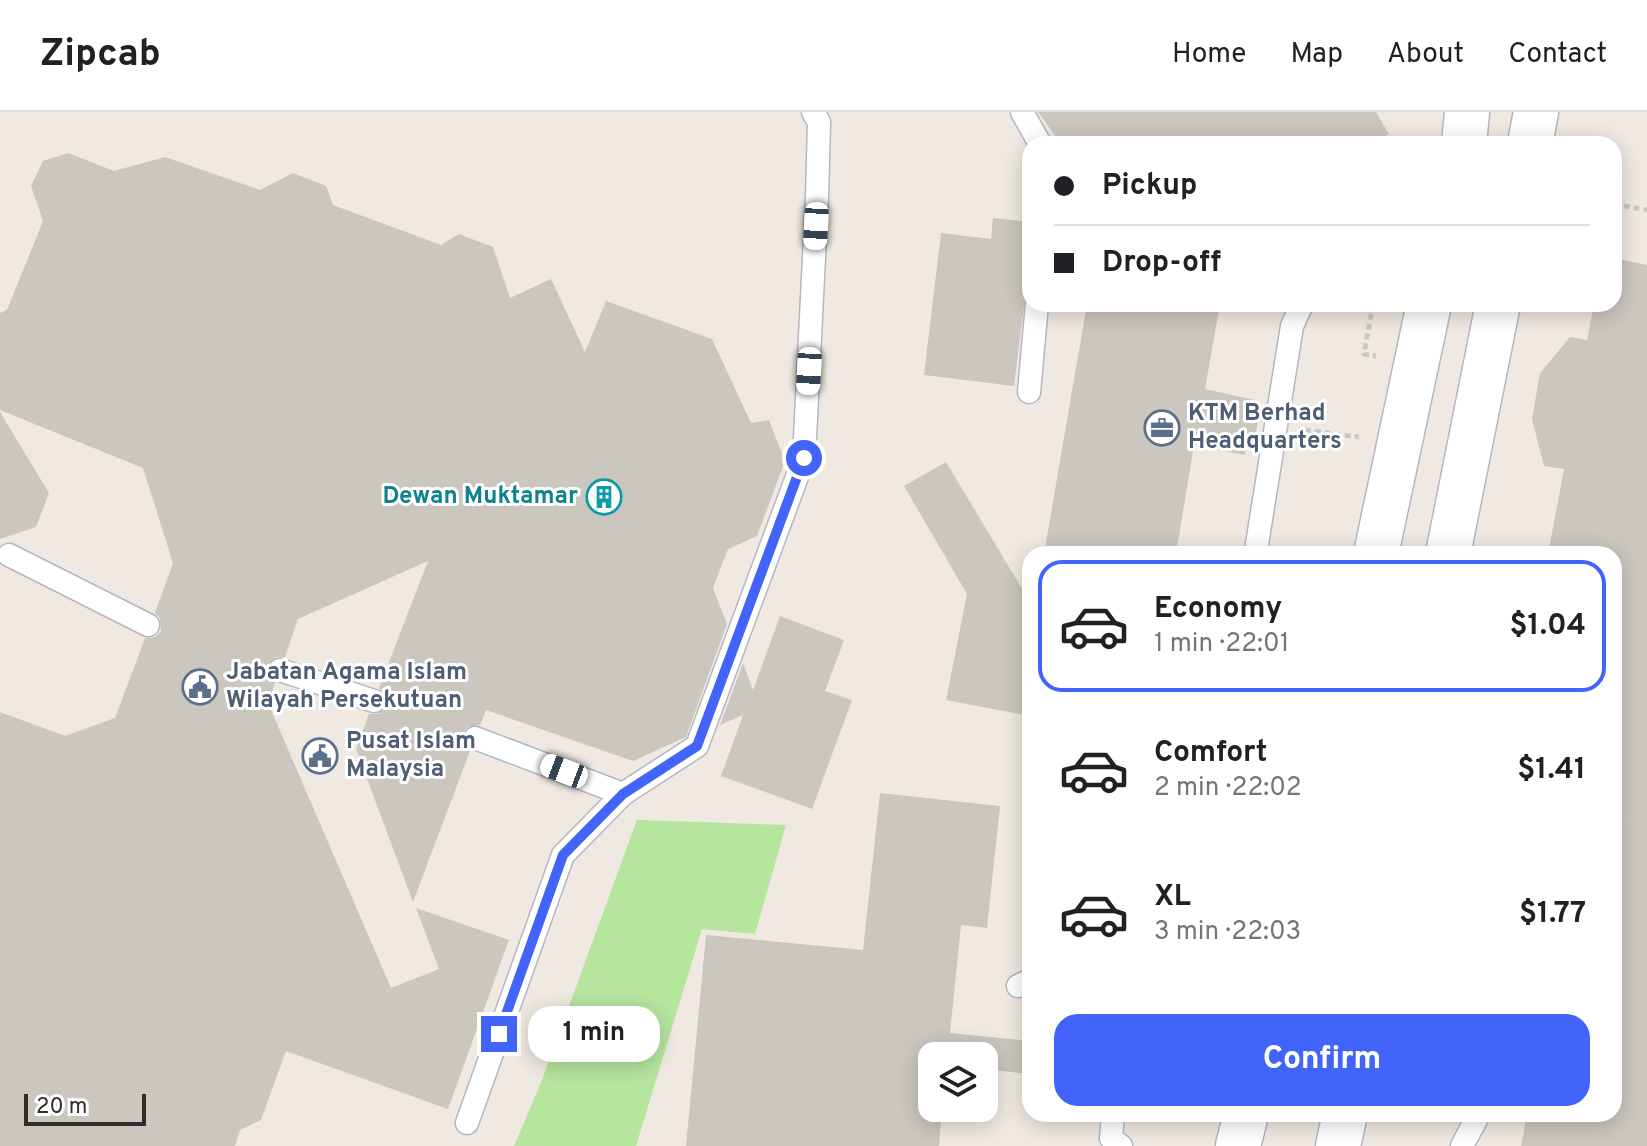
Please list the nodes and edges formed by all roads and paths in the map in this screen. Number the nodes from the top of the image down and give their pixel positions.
1 (813, 112) edge
2 (1022, 112) edge
3 (1536, 112) edge
4 (1036, 136) edge
5 (1532, 136) edge
6 (1622, 205) edge
7 (1647, 210) edge
8 (1036, 312) edge
9 (1298, 312) edge
10 (1372, 312) edge
11 (1427, 312) edge
12 (1496, 312) edge
13 (1364, 354) dead end
14 (1029, 392) dead end
15 (1303, 430) dead end
16 (1372, 439) dead end
17 (1257, 546) edge
18 (1378, 546) edge
19 (1450, 546) edge
20 (9, 555) dead end
21 (148, 625) dead end
22 (280, 670) dead end
23 (374, 701) dead end
24 (475, 738) dead end
25 (623, 794) junction
26 (1622, 820) edge
27 (1647, 826) edge
28 (1112, 1122) edge
29 (1244, 1122) edge
30 (1343, 1122) edge
31 (1475, 1122) edge
32 (467, 1123) dead end
33 (1121, 1146) edge
34 (1238, 1146) edge
35 (1338, 1146) edge
36 (1462, 1146) edge

1 - 25 lane
2 - 4 lane
3 - 5 main road
6 - 7 path
8 - 14 lane
9 - 17 lane
10 - 13 path
11 - 18 main road
12 - 19 main road
15 - 16 path
20 - 21 lane
22 - 23 lane
24 - 25 lane
25 - 32 lane
26 - 27 path
28 - 33 lane
29 - 34 main road
30 - 35 main road
31 - 36 lane

